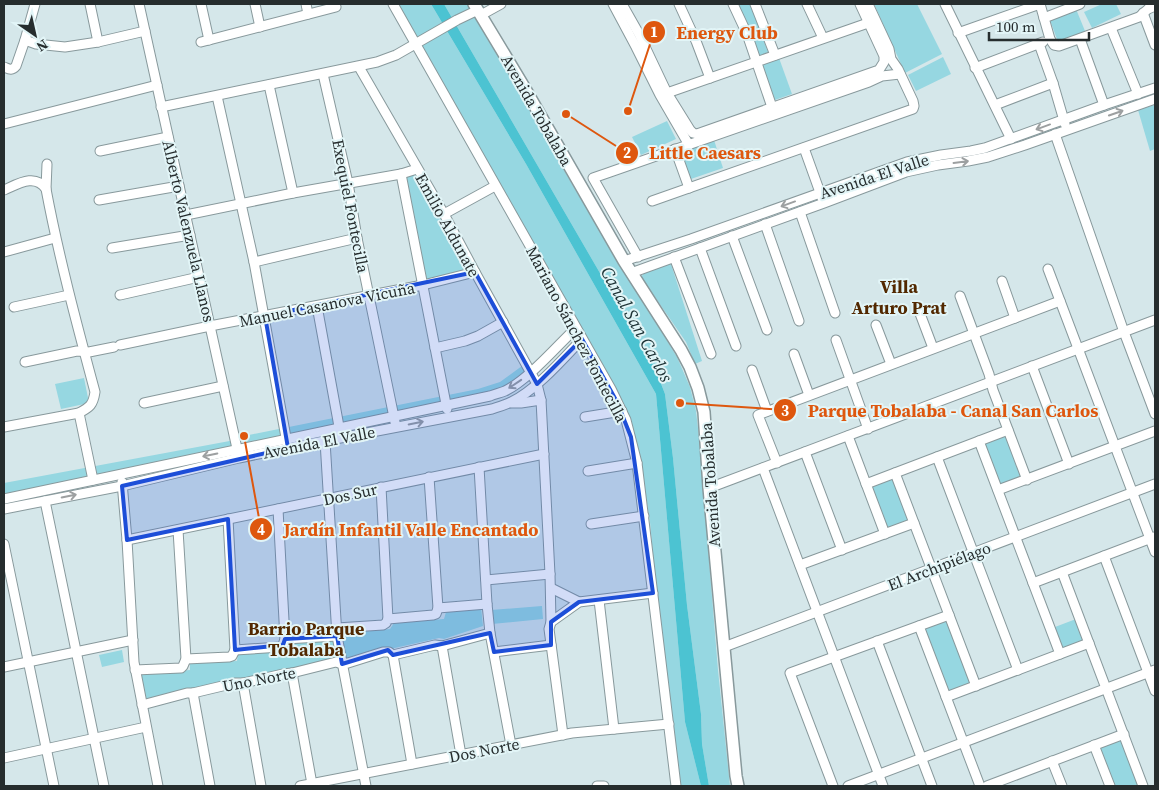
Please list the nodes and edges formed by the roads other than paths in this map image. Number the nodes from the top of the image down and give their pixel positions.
1 (35, 4) edge
2 (90, 4) edge
3 (139, 4) edge
4 (200, 4) edge
5 (255, 4) edge
6 (306, 4) edge
7 (393, 4) edge
8 (501, 4) edge
9 (613, 4) edge
10 (622, 4) edge
11 (679, 4) edge
12 (733, 4) edge
13 (756, 4) edge
14 (807, 4) edge
15 (860, 4) edge
16 (868, 4) edge
17 (945, 4) edge
18 (1040, 4) edge
19 (1079, 4) edge
20 (1155, 6) edge
21 (336, 7) dead end
22 (478, 8) edge
23 (1144, 13) junction
24 (308, 14) junction
25 (1044, 18) junction
26 (868, 23) junction
27 (260, 27) junction
28 (1111, 28) junction
29 (145, 31) junction
30 (958, 33) junction
31 (823, 38) junction
32 (1050, 39) junction
33 (1080, 39) junction
34 (26, 40) junction
35 (98, 42) junction
36 (416, 44) junction
37 (1039, 44) junction
38 (1155, 45) edge
39 (884, 48) junction
40 (776, 55) junction
41 (891, 59) junction
42 (757, 62) junction
43 (359, 66) junction
44 (4, 67) edge
45 (975, 68) junction
46 (323, 74) junction
47 (900, 74) junction
48 (882, 76) junction
49 (710, 78) junction
50 (1053, 83) junction
51 (269, 85) junction
52 (157, 86) junction
53 (1155, 88) edge
54 (668, 93) junction
55 (1138, 94) junction
56 (216, 96) junction
57 (1155, 99) edge
58 (806, 100) junction
59 (994, 105) junction
60 (1104, 105) junction
61 (162, 107) junction
62 (773, 111) junction
63 (1063, 119) junction
64 (4, 124) edge
65 (1066, 130) junction
66 (1055, 134) junction
67 (168, 137) junction
68 (1016, 137) junction
69 (689, 145) junction
70 (1025, 145) junction
71 (804, 148) junction
72 (675, 149) junction
73 (100, 152) dead end
74 (47, 164) dead end
75 (417, 168) junction
76 (401, 174) junction
77 (348, 183) junction
78 (179, 186) junction
79 (495, 186) junction
80 (689, 188) junction
81 (46, 189) junction
82 (4, 190) edge
83 (293, 193) junction
84 (820, 193) junction
85 (99, 200) dead end
86 (652, 201) dead end
87 (824, 203) junction
88 (241, 204) junction
89 (800, 212) junction
90 (444, 214) junction
91 (186, 215) junction
92 (765, 224) junction
93 (190, 235) junction
94 (732, 236) junction
95 (55, 238) junction
96 (357, 238) junction
97 (691, 239) junction
98 (112, 248) dead end
99 (700, 248) junction
100 (4, 252) edge
101 (685, 253) junction
102 (638, 257) junction
103 (674, 257) junction
104 (624, 261) junction
105 (254, 262) junction
106 (1048, 269) dead end
107 (475, 272) junction
108 (631, 272) junction
109 (199, 278) junction
110 (1002, 281) dead end
111 (423, 285) junction
112 (69, 294) junction
113 (120, 294) dead end
114 (369, 295) junction
115 (960, 296) dead end
116 (1060, 301) junction
117 (317, 306) junction
118 (14, 307) dead end
119 (919, 311) dead end
120 (835, 313) dead end
121 (265, 316) junction
122 (1015, 318) junction
123 (799, 320) dead end
124 (1155, 320) edge
125 (503, 322) junction
126 (876, 325) dead end
127 (210, 326) junction
128 (576, 328) junction
129 (767, 330) dead end
130 (1124, 332) junction
131 (974, 333) junction
132 (582, 339) junction
133 (836, 340) dead end
134 (736, 346) dead end
135 (436, 348) junction
136 (933, 348) junction
137 (1078, 349) junction
138 (84, 351) junction
139 (711, 354) dead end
140 (794, 354) dead end
141 (25, 362) dead end
142 (891, 364) junction
143 (1032, 366) junction
144 (752, 370) dead end
145 (531, 372) junction
146 (850, 380) junction
147 (991, 382) junction
148 (537, 384) junction
149 (223, 386) junction
150 (809, 395) junction
151 (540, 400) junction
152 (144, 403) dead end
153 (510, 403) junction
154 (446, 405) junction
155 (622, 411) junction
156 (767, 411) junction
157 (80, 413) junction
158 (1155, 414) edge
159 (394, 416) junction
160 (449, 417) junction
161 (585, 417) dead end
162 (339, 427) junction
163 (396, 427) junction
164 (4, 428) edge
165 (868, 429) junction
166 (1008, 430) junction
167 (1155, 431) edge
168 (848, 436) junction
169 (341, 437) junction
170 (286, 438) junction
171 (325, 441) junction
172 (979, 442) junction
173 (1115, 446) junction
174 (288, 448) junction
175 (805, 452) junction
176 (238, 453) junction
177 (544, 454) junction
178 (937, 457) junction
179 (777, 463) junction
180 (637, 464) junction
181 (1069, 464) junction
182 (479, 467) junction
183 (763, 468) junction
184 (588, 471) dead end
185 (895, 473) junction
186 (121, 474) junction
187 (430, 477) junction
188 (93, 480) junction
189 (1027, 480) junction
190 (866, 484) junction
191 (1155, 484) edge
192 (122, 486) junction
193 (381, 488) junction
194 (709, 488) junction
195 (998, 490) junction
196 (1133, 493) junction
197 (329, 498) junction
198 (4, 499) edge
199 (45, 500) junction
200 (278, 509) junction
201 (4, 510) edge
202 (644, 516) junction
203 (228, 519) junction
204 (914, 523) junction
205 (591, 524) dead end
206 (178, 530) junction
207 (884, 534) junction
208 (1015, 537) junction
209 (1153, 537) edge
210 (128, 540) junction
211 (4, 544) edge
212 (842, 550) junction
213 (1155, 552) edge
214 (974, 553) junction
215 (1104, 556) junction
216 (800, 565) junction
217 (931, 569) junction
218 (1062, 572) junction
219 (550, 574) junction
220 (486, 580) junction
221 (1033, 583) junction
222 (550, 588) junction
223 (653, 593) junction
224 (599, 600) junction
225 (579, 602) junction
226 (487, 604) junction
227 (438, 608) junction
228 (818, 611) junction
229 (949, 614) junction
230 (388, 619) junction
231 (551, 622) junction
232 (919, 626) junction
233 (337, 632) junction
234 (490, 633) junction
235 (285, 639) junction
236 (133, 640) junction
237 (877, 641) junction
238 (1089, 643) junction
239 (551, 645) junction
240 (442, 646) junction
241 (724, 647) junction
242 (235, 650) junction
243 (77, 652) junction
244 (494, 652) junction
245 (1060, 654) junction
246 (393, 656) junction
247 (835, 657) junction
248 (186, 659) junction
249 (29, 661) junction
250 (342, 664) junction
251 (4, 666) edge
252 (135, 670) junction
253 (1018, 670) junction
254 (1152, 672) edge
255 (292, 673) junction
256 (244, 683) junction
257 (976, 686) junction
258 (1106, 689) junction
259 (1155, 691) edge
260 (193, 693) junction
261 (946, 697) junction
262 (142, 705) junction
263 (669, 724) junction
264 (146, 727) junction
265 (614, 729) junction
266 (1124, 734) junction
267 (563, 735) junction
268 (94, 738) junction
269 (963, 743) junction
270 (511, 745) junction
271 (1094, 746) junction
272 (46, 749) junction
273 (461, 755) junction
274 (4, 758) edge
275 (922, 758) junction
276 (1052, 761) junction
277 (412, 764) junction
278 (364, 774) junction
279 (879, 775) junction
280 (1012, 782) edge
281 (312, 784) junction
282 (54, 786) edge
283 (104, 786) edge
284 (158, 786) edge
285 (210, 786) edge
286 (261, 786) edge
287 (300, 786) edge
288 (366, 786) edge
289 (597, 786) edge
290 (604, 786) edge
291 (676, 786) edge
292 (738, 786) edge
293 (834, 786) edge
294 (848, 786) edge
295 (883, 786) edge
296 (932, 786) edge
297 (980, 786) edge
298 (987, 786) edge
299 (1062, 786) edge
300 (1110, 786) edge
301 (1143, 786) edge

1 - 34 street
2 - 35 street
3 - 29 street, Alberto Valenzuela Llanos
4 - 27 street
5 - 27 street
6 - 24 street
7 - 36 street, Mariano Sánchez Fontecilla
8 - 22 street
9 - 69 street
10 - 54 street
11 - 49 street
12 - 42 street
13 - 40 street
14 - 31 street
15 - 26 street
16 - 39 street
17 - 30 street
18 - 25 street
18 - 30 street
19 - 25 street
20 - 23 street
21 - 24 street
22 - 36 street
22 - 104 main road, Avenida Tobalaba
23 - 28 street
23 - 38 street
24 - 27 street
25 - 32 street
26 - 31 street
26 - 39 street
28 - 33 street
28 - 55 street
29 - 35 street
29 - 52 street, Alberto Valenzuela Llanos
30 - 45 street
31 - 40 street
32 - 33 street
32 - 37 street
33 - 60 street
34 - 35 street
34 - 44 street
36 - 43 street
36 - 79 street, Mariano Sánchez Fontecilla
37 - 45 street
37 - 50 street
39 - 41 street
39 - 58 street
40 - 42 street
41 - 47 street
41 - 48 street
42 - 49 street
42 - 62 street
43 - 46 street
43 - 75 street, Emilio Aldunate
45 - 59 street
46 - 51 street
46 - 77 street, Exequiel Fontecilla
47 - 48 street
47 - 71 street
48 - 58 street
49 - 54 street
50 - 59 street
50 - 63 street
51 - 56 street
51 - 83 street
52 - 61 street, Alberto Valenzuela Llanos
52 - 64 street
53 - 55 street, Avenida El Valle
54 - 62 street
55 - 60 street, Avenida El Valle
56 - 61 street
56 - 88 street
65 -> 57 street, Avenida El Valle
58 - 62 street
59 - 68 street
60 - 63 street, Avenida El Valle
61 - 67 street, Alberto Valenzuela Llanos
62 - 69 street
63 - 65 street
63 -> 68 street, Avenida El Valle
65 - 66 street, Avenida El Valle
66 - 70 street, Avenida El Valle
66 - 130 street
67 - 73 street
67 - 78 street, Alberto Valenzuela Llanos
68 - 70 street
68 - 84 street, Avenida El Valle
69 - 72 street
87 -> 70 street, Avenida El Valle
71 - 80 street
71 - 84 street
72 - 80 street
72 - 102 street, Avenida Tobalaba
74 - 81 street
75 - 76 street
75 - 90 street, Emilio Aldunate
76 - 77 street
76 - 111 street
77 - 83 street
77 - 96 street, Exequiel Fontecilla
78 - 85 street
78 - 91 street, Alberto Valenzuela Llanos
79 - 90 street
79 - 128 street, Mariano Sánchez Fontecilla
80 - 86 street
81 - 82 street
81 - 95 street
83 - 88 street
84 - 87 street
84 -> 97 street, Avenida El Valle
87 - 89 street, Avenida El Valle
88 - 91 street
88 - 105 street
89 - 92 street, Avenida El Valle
89 - 120 street
90 - 107 street, Emilio Aldunate
91 - 93 street, Alberto Valenzuela Llanos
92 - 94 street, Avenida El Valle
92 - 123 street
93 - 98 street
93 - 109 street, Alberto Valenzuela Llanos
94 - 99 street, Avenida El Valle
94 - 129 street
95 - 100 street
95 - 112 street
96 - 105 street
96 - 114 street, Exequiel Fontecilla
97 - 101 street
97 - 102 street, Avenida El Valle
99 - 101 street, Avenida El Valle
99 - 134 street
101 - 103 street, Avenida El Valle
102 - 104 street, Avenida El Valle
103 - 108 street, Avenida El Valle
103 - 139 street
104 - 108 main road, Avenida Tobalaba
105 - 121 street
106 - 116 street
107 - 111 street, Manuel Casanova Vicuña
107 - 125 street, Emilio Aldunate
108 - 194 main road, Avenida Tobalaba
109 - 113 street
109 - 127 street, Alberto Valenzuela Llanos
110 - 122 street
111 - 114 street, Manuel Casanova Vicuña
111 - 135 street
112 - 118 street
112 - 138 street
114 - 117 street, Manuel Casanova Vicuña
114 - 159 street, Exequiel Fontecilla
115 - 131 street
116 - 122 street
116 - 137 street
117 - 121 street, Manuel Casanova Vicuña
117 - 162 street
119 - 136 street
121 - 127 street, Manuel Casanova Vicuña
121 - 170 street
122 - 131 street
124 - 130 street
125 - 135 street
125 - 145 street, Emilio Aldunate
126 - 142 street
127 - 138 street, Manuel Casanova Vicuña
127 - 149 street, Alberto Valenzuela Llanos
128 - 132 street, Mariano Sánchez Fontecilla
128 - 145 street, Avenida El Valle
130 - 137 street
130 - 158 street
131 - 136 street
131 - 147 street
132 - 148 street, Avenida El Valle
132 - 155 street, Mariano Sánchez Fontecilla
133 - 146 street
135 - 154 street
136 - 142 street
137 - 143 street
137 - 173 street
138 - 141 street, Manuel Casanova Vicuña
138 - 157 street
140 - 150 street
142 - 146 street
143 - 147 street
143 - 181 street
144 - 156 street
145 - 148 street, Emilio Aldunate
145 -> 154 street, Avenida El Valle
146 - 150 street
146 - 165 street
147 - 165 street
147 - 166 street
148 - 151 street, Emilio Aldunate
148 - 153 street, Avenida El Valle
149 - 152 street
149 - 176 street, Alberto Valenzuela Llanos
150 - 156 street
151 - 153 street
151 - 177 street, Emilio Aldunate
153 - 160 street, Avenida El Valle
154 - 159 street, Avenida El Valle
154 - 160 street
155 - 161 street
155 - 180 street, Mariano Sánchez Fontecilla
156 - 179 street
157 - 164 street
157 - 188 street
159 - 162 street, Avenida El Valle
159 - 163 street, Exequiel Fontecilla
163 -> 160 street, Avenida El Valle
162 - 169 street
162 - 170 street, Avenida El Valle
163 - 169 street, Avenida El Valle
165 - 168 street
166 - 172 street
166 - 189 street
167 - 173 street
168 - 175 street
168 - 190 street
169 - 171 street, Avenida El Valle
170 - 174 street
170 - 176 street, Avenida El Valle
171 - 174 street, Avenida El Valle
171 - 197 street
172 - 178 street
172 - 195 street
173 - 181 street
173 - 196 street
174 - 176 street, Avenida El Valle
175 - 179 street
175 - 212 street
176 -> 186 street, Avenida El Valle
176 - 192 street, Avenida El Valle
177 - 182 street, Dos Sur
177 - 219 street, Emilio Aldunate
178 - 185 street
178 - 214 street
179 - 183 street
180 - 184 street
180 - 202 street, Mariano Sánchez Fontecilla
181 - 189 street
182 - 187 street, Dos Sur
182 - 220 street
183 - 194 street
183 - 216 street
185 - 190 street
185 - 204 street
186 - 188 street, Avenida El Valle
186 - 192 street
187 - 193 street, Dos Sur
187 - 227 street
188 - 198 street, Avenida El Valle
189 - 195 street
190 - 207 street
191 - 196 street, El Archipiélago
199 -> 192 street, Avenida El Valle
192 - 210 street
193 - 197 street, Dos Sur
193 - 230 street
194 - 241 main road, Avenida Tobalaba
195 - 208 street
196 - 208 street, El Archipiélago
196 - 209 street
197 - 200 street, Dos Sur
197 - 233 street
199 - 201 street, Avenida El Valle
199 - 243 street
200 - 203 street, Dos Sur
200 - 235 street
202 - 205 street
202 - 223 street, Mariano Sánchez Fontecilla
203 - 206 street, Dos Sur
203 - 242 street
204 - 207 street
204 - 217 street
206 - 210 street, Dos Sur
206 - 248 street
207 - 212 street
208 - 214 street, El Archipiélago
208 - 221 street
209 - 213 street
209 - 215 street
210 - 236 street
211 - 249 street
212 - 216 street
214 - 217 street, El Archipiélago
214 - 253 street
215 - 218 street
215 - 254 street
216 - 228 street
217 - 228 street, El Archipiélago
217 - 229 street
218 - 221 street
218 - 238 street
219 - 220 street
219 - 222 street, Emilio Aldunate
220 - 226 street
221 - 245 street
222 - 225 street
222 - 231 street, Emilio Aldunate
223 - 224 street
223 - 263 street, Mariano Sánchez Fontecilla
224 - 225 street
224 - 265 street
225 - 231 street
226 - 227 street
226 - 234 street
227 - 230 street
228 - 241 street, El Archipiélago
228 - 247 street
229 - 232 street
229 - 257 street
230 - 233 street
231 - 239 street, Emilio Aldunate
232 - 237 street
232 - 261 street
233 - 235 street
233 - 250 street
234 - 240 street, Uno Norte
234 - 244 street
235 - 242 street
236 - 243 street
236 - 252 street
237 - 247 street
237 - 275 street
238 - 245 street
238 - 258 street
239 - 244 street
239 - 267 street, Emilio Aldunate
240 - 246 street, Uno Norte
240 - 273 street
241 - 292 main road, Avenida Tobalaba
242 - 248 street
243 - 249 street
243 - 268 street
244 - 270 street
245 - 253 street
246 - 250 street, Uno Norte
246 - 277 street
247 - 279 street
247 - 293 street
248 - 252 street
249 - 251 street
249 - 272 street
250 - 255 street, Uno Norte
250 - 278 street
252 - 262 street
253 - 257 street
254 - 258 street
254 - 259 street
255 - 256 street, Uno Norte
255 - 281 street
256 - 260 street, Uno Norte
256 - 286 street
257 - 261 street
258 - 266 street
258 - 269 street
260 - 262 street, Uno Norte
260 - 285 street
261 - 269 street
262 - 264 street
263 - 265 street, Dos Norte
263 - 291 street, Mariano Sánchez Fontecilla
264 - 268 street
264 - 284 street
265 - 267 street, Dos Norte
266 - 271 street
266 - 301 street
267 - 270 street, Dos Norte
268 - 272 street
268 - 283 street
269 - 275 street
269 - 297 street
270 - 273 street, Dos Norte
271 - 276 street
271 - 300 street
272 - 274 street
272 - 282 street
273 - 277 street, Dos Norte
275 - 279 street
275 - 296 street
276 - 280 street
276 - 299 street
277 - 278 street, Dos Norte
278 - 281 street, Dos Norte
278 - 288 street
279 - 294 street
279 - 295 street
280 - 298 street
281 - 287 street, Dos Norte
289 - 290 street

